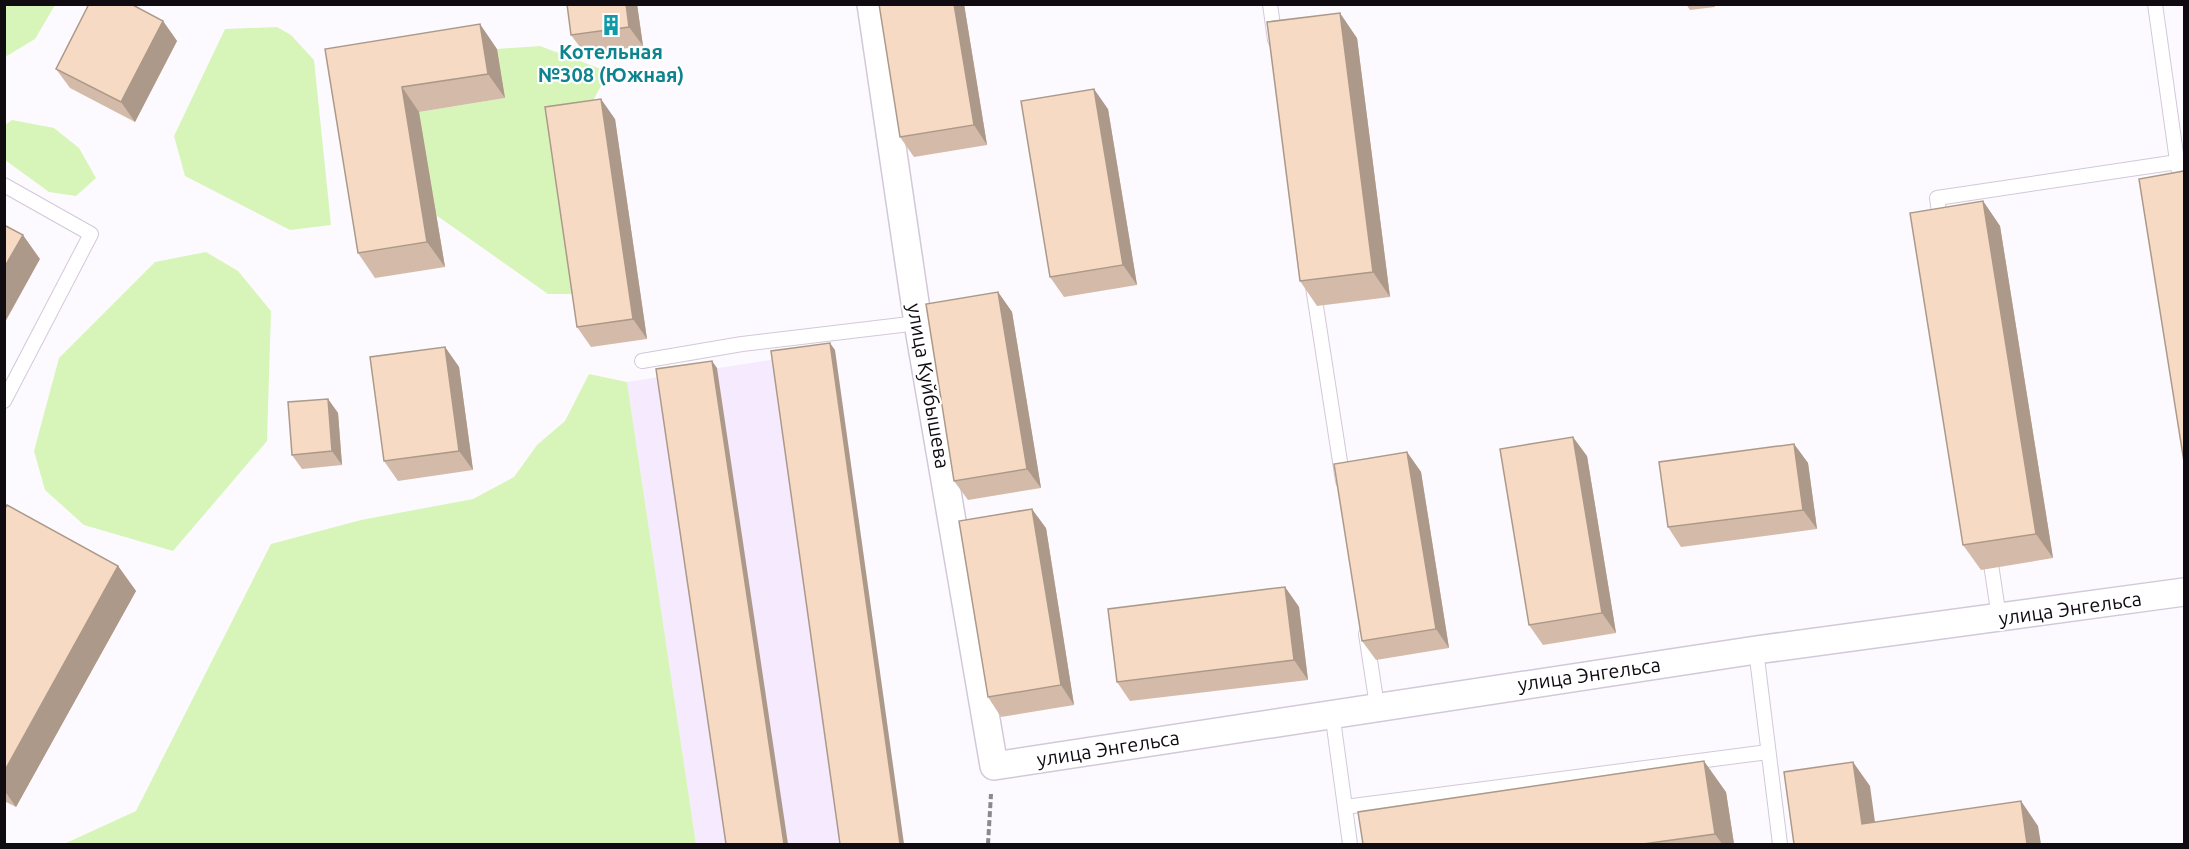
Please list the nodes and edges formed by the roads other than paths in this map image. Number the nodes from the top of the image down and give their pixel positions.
1 (871, 4) edge
2 (1270, 4) edge
3 (2155, 4) edge
4 (1277, 51) edge
5 (2181, 161) edge
6 (2180, 183) edge
7 (4, 185) edge
8 (1944, 245) edge
9 (1311, 273) edge
10 (918, 323) junction
11 (642, 361) dead end
12 (4, 401) edge
13 (1345, 495) edge
14 (1987, 536) edge
15 (2184, 592) edge
16 (1999, 617) junction
17 (1365, 624) edge
18 (1756, 650) junction
19 (1377, 706) junction
20 (1332, 712) junction
21 (1768, 752) junction
22 (994, 766) joint
23 (1345, 807) junction
24 (1350, 844) edge
25 (1780, 844) edge

1 - 10 street, улица Куйбышева
2 - 4 lane
3 - 5 lane
5 - 6 lane
5 - 8 lane
7 - 12 lane
9 - 13 lane
10 - 11 lane
10 - 22 street, улица Куйбышева
14 - 16 lane
15 - 16 street, улица Энгельса
16 - 18 street, улица Энгельса
17 - 19 lane
18 - 19 street, улица Энгельса
18 - 21 lane
19 - 20 street, улица Энгельса
20 - 22 street, улица Энгельса
20 - 23 lane
21 - 23 lane
21 - 25 lane
23 - 24 lane

